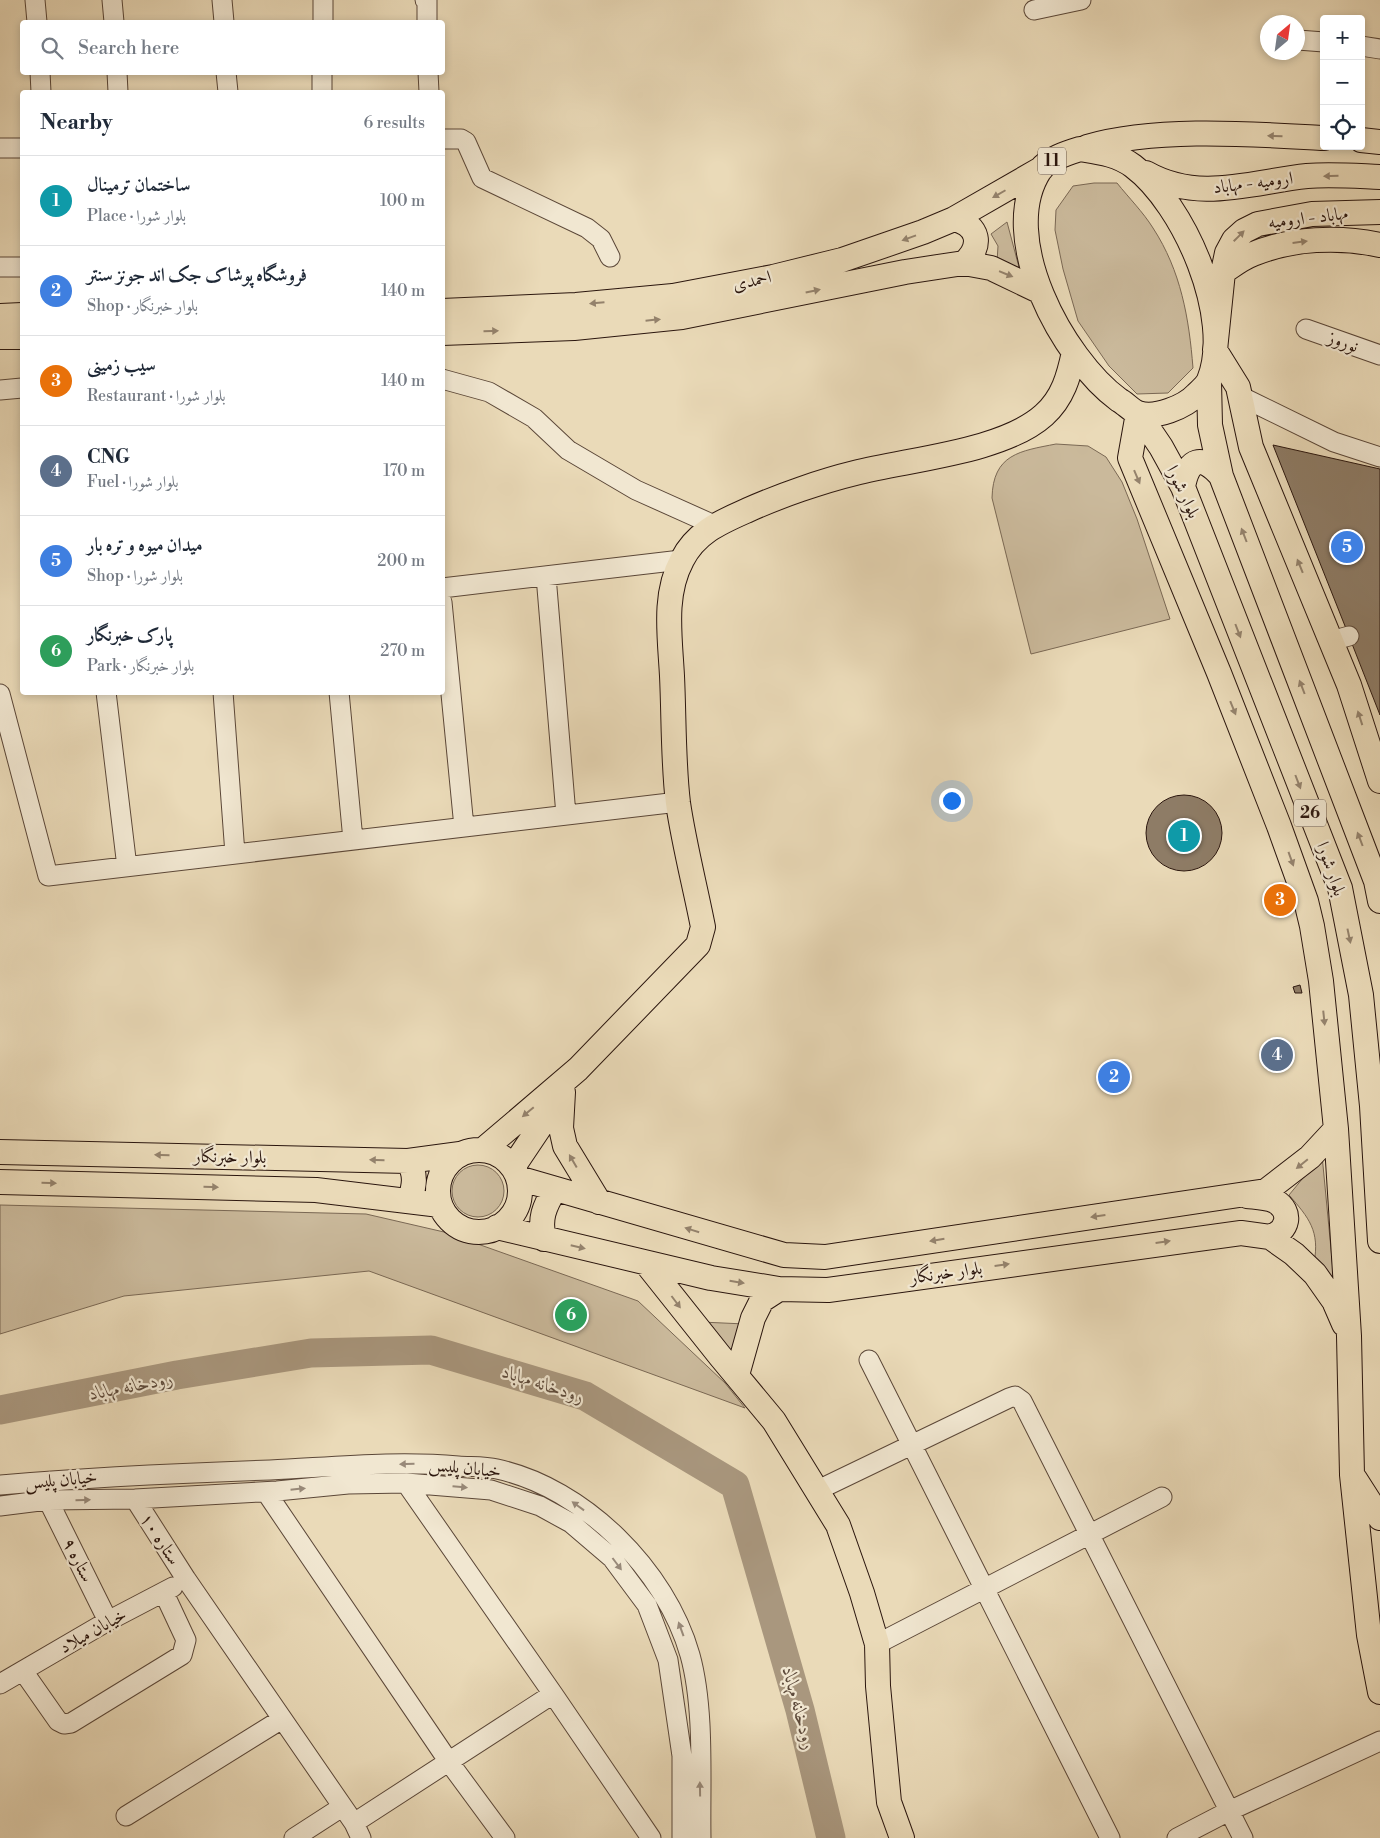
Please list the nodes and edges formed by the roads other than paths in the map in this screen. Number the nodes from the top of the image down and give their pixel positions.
1 (36, 0) edge
2 (112, 0) edge
3 (222, 0) edge
4 (323, 0) edge
5 (425, 0) edge
6 (1081, 0) edge
7 (1037, 5) edge
8 (37, 20) edge
9 (114, 20) edge
10 (224, 20) edge
11 (323, 20) edge
12 (427, 20) edge
13 (1305, 41) edge
14 (1320, 42) edge
15 (1365, 46) edge
16 (1380, 48) edge
17 (40, 75) edge
18 (117, 75) edge
19 (226, 75) edge
20 (322, 75) edge
21 (428, 75) edge
22 (41, 90) edge
23 (118, 90) edge
24 (228, 90) edge
25 (322, 90) edge
26 (429, 90) edge
27 (1320, 138) edge
28 (445, 139) edge
29 (1365, 140) edge
30 (1380, 142) edge
31 (0, 148) edge
32 (20, 148) edge
33 (1080, 149) junction
34 (1132, 165) junction
35 (1041, 169) junction
36 (1380, 177) edge
37 (1380, 212) edge
38 (954, 219) junction
39 (1380, 245) edge
40 (610, 257) dead end
41 (964, 262) junction
42 (0, 267) edge
43 (20, 267) edge
44 (1223, 272) junction
45 (1039, 291) junction
46 (445, 311) edge
47 (20, 315) edge
48 (0, 316) edge
49 (1306, 329) dead end
50 (445, 333) edge
51 (0, 337) edge
52 (20, 337) edge
53 (1215, 350) junction
54 (1074, 352) junction
55 (1380, 355) edge
56 (445, 380) edge
57 (1209, 381) junction
58 (20, 388) edge
59 (0, 390) edge
60 (1240, 396) junction
61 (1138, 413) junction
62 (1380, 457) edge
63 (1221, 476) junction
64 (1183, 487) junction
65 (714, 525) junction
66 (682, 560) junction
67 (1215, 571) junction
68 (546, 576) junction
69 (445, 588) edge
70 (445, 633) edge
71 (1219, 673) junction
72 (0, 694) edge
73 (106, 695) edge
74 (223, 695) edge
75 (339, 695) edge
76 (1380, 780) edge
77 (678, 802) junction
78 (566, 815) junction
79 (464, 827) junction
80 (353, 840) junction
81 (234, 854) junction
82 (127, 867) junction
83 (1380, 902) edge
84 (578, 1069) junction
85 (563, 1092) junction
86 (1336, 1129) junction
87 (483, 1150) junction
88 (0, 1152) edge
89 (460, 1154) junction
90 (408, 1161) junction
91 (515, 1173) junction
92 (0, 1182) edge
93 (555, 1189) junction
94 (1240, 1195) junction
95 (410, 1201) junction
96 (599, 1202) junction
97 (440, 1205) junction
98 (497, 1228) junction
99 (1270, 1237) junction
100 (544, 1239) junction
101 (1380, 1241) edge
102 (646, 1263) junction
103 (779, 1289) junction
104 (1349, 1336) junction
105 (869, 1360) dead end
106 (737, 1375) junction
107 (912, 1445) junction
108 (496, 1469) junction
109 (1352, 1475) junction
110 (406, 1483) junction
111 (0, 1485) edge
112 (491, 1490) junction
113 (818, 1490) junction
114 (266, 1492) junction
115 (1162, 1497) dead end
116 (134, 1499) junction
117 (48, 1500) junction
118 (0, 1506) edge
119 (1380, 1518) edge
120 (1090, 1534) junction
121 (186, 1579) junction
122 (984, 1589) junction
123 (164, 1593) junction
124 (108, 1621) junction
125 (877, 1644) junction
126 (23, 1671) junction
127 (0, 1684) edge
128 (1380, 1692) edge
129 (554, 1694) junction
130 (282, 1719) junction
131 (1380, 1741) edge
132 (449, 1762) junction
133 (342, 1807) junction
134 (1229, 1810) junction
135 (126, 1816) dead end
136 (357, 1831) edge
137 (294, 1838) edge
138 (505, 1838) edge
139 (651, 1838) edge
140 (682, 1838) edge
141 (701, 1838) edge
142 (902, 1838) edge
143 (1110, 1838) edge
144 (1177, 1838) edge
145 (1243, 1838) edge

1 - 8 street
2 - 9 street
3 - 10 street
4 - 11 street
5 - 12 street
6 - 7 street
13 - 14 street
15 - 16 street
17 - 22 street
18 - 23 street
19 - 24 street
20 - 25 street
21 - 26 street
27 -> 33 main road
28 - 40 street
29 - 30 main road
31 - 32 street
33 - 34 main road, 11
33 - 35 main road, 11
36 -> 34 main road, ارومیه - مهاباد / 11
34 - 53 main road, 11
35 -> 38 main road, احمدی / 11
35 - 45 main road, 11
44 -> 37 main road, مهاباد - ارومیه / 11
38 - 41 main road
38 -> 46 main road, احمدی / 11
44 -> 39 main road
41 -> 45 main road, احمدی
50 -> 41 main road, احمدی
42 - 43 street
44 - 53 main road, مهاباد - ارومیه / 11
45 - 54 main road, 11
47 - 48 main road
49 - 55 street, نوروز
51 - 52 main road
53 - 57 main road, 11
53 - 60 main road
54 - 61 main road, 11
54 - 65 main road
56 - 65 street
57 - 61 main road
57 - 63 main road, 26
58 - 59 street
60 - 62 street
76 -> 60 main road
61 - 64 main road, بلوار شورا / 26
61 -> 71 main road
63 - 64 main road
83 -> 63 main road, 26
64 - 67 main road, بلوار شورا / 26
65 - 66 main road
66 - 68 street
66 - 77 main road
67 - 71 main road
67 -> 101 main road, بلوار شورا / 26
68 - 69 street
68 - 78 street
70 - 79 street
71 -> 86 main road
72 - 82 street
73 - 82 street
74 - 81 street
75 - 80 street
77 - 78 street
77 - 84 main road
78 - 79 street
79 - 80 street
80 - 81 street
81 - 82 street
84 - 85 main road
84 -> 87 main road
85 - 91 main road
96 -> 85 main road
86 -> 94 main road, بلوار خبرنگار
86 - 104 main road
87 - 89 main road
87 - 91 main road
90 -> 88 main road, بلوار خبرنگار
89 - 90 main road, بلوار خبرنگار
89 - 97 main road
90 - 95 main road
91 - 93 main road, بلوار خبرنگار
91 - 98 main road
92 -> 95 main road, بلوار خبرنگار
93 - 96 main road, بلوار خبرنگار
93 - 100 main road
94 -> 96 main road, بلوار خبرنگار
94 - 99 main road
95 - 97 main road, بلوار خبرنگار
97 - 98 main road
98 - 100 main road, بلوار خبرنگار
103 -> 99 main road, بلوار خبرنگار
99 - 104 main road, بلوار خبرنگار
100 -> 102 main road, بلوار خبرنگار
102 -> 103 main road, بلوار خبرنگار
102 -> 106 main road
103 - 106 main road
104 - 109 main road
105 - 107 street
106 - 113 main road
107 - 113 street
107 - 120 street
107 - 122 street
108 -> 111 street, خیابان پلیس
108 - 112 street
141 -> 108 street, خیابان پلیس
109 - 119 main road
109 - 128 main road
110 -> 112 street, خیابان پلیس
114 -> 110 street, خیابان پلیس
110 - 129 street
112 -> 140 street, خیابان پلیس
113 - 125 main road
114 - 116 street, خیابان پلیس
114 - 132 street
115 - 120 street
117 -> 116 street, خیابان پلیس
116 - 121 street, ستاره ۱۰
117 - 118 street, خیابان پلیس
117 - 124 street, ستاره ۹
120 - 122 street
120 - 134 street
121 - 123 street, خیابان میلاد
121 - 130 street, ستاره ۱۰
122 - 125 street
122 - 143 street
123 - 124 street, خیابان میلاد
123 - 126 street
124 - 126 street, خیابان میلاد
125 - 142 main road
126 - 127 street, خیابان میلاد
129 - 132 street
129 - 139 street
130 - 133 street, ستاره ۱۰
130 - 135 street
131 - 134 street
132 - 136 street
132 - 138 street
133 - 136 street, ستاره ۱۰
133 - 137 street
134 - 144 street
134 - 145 street

